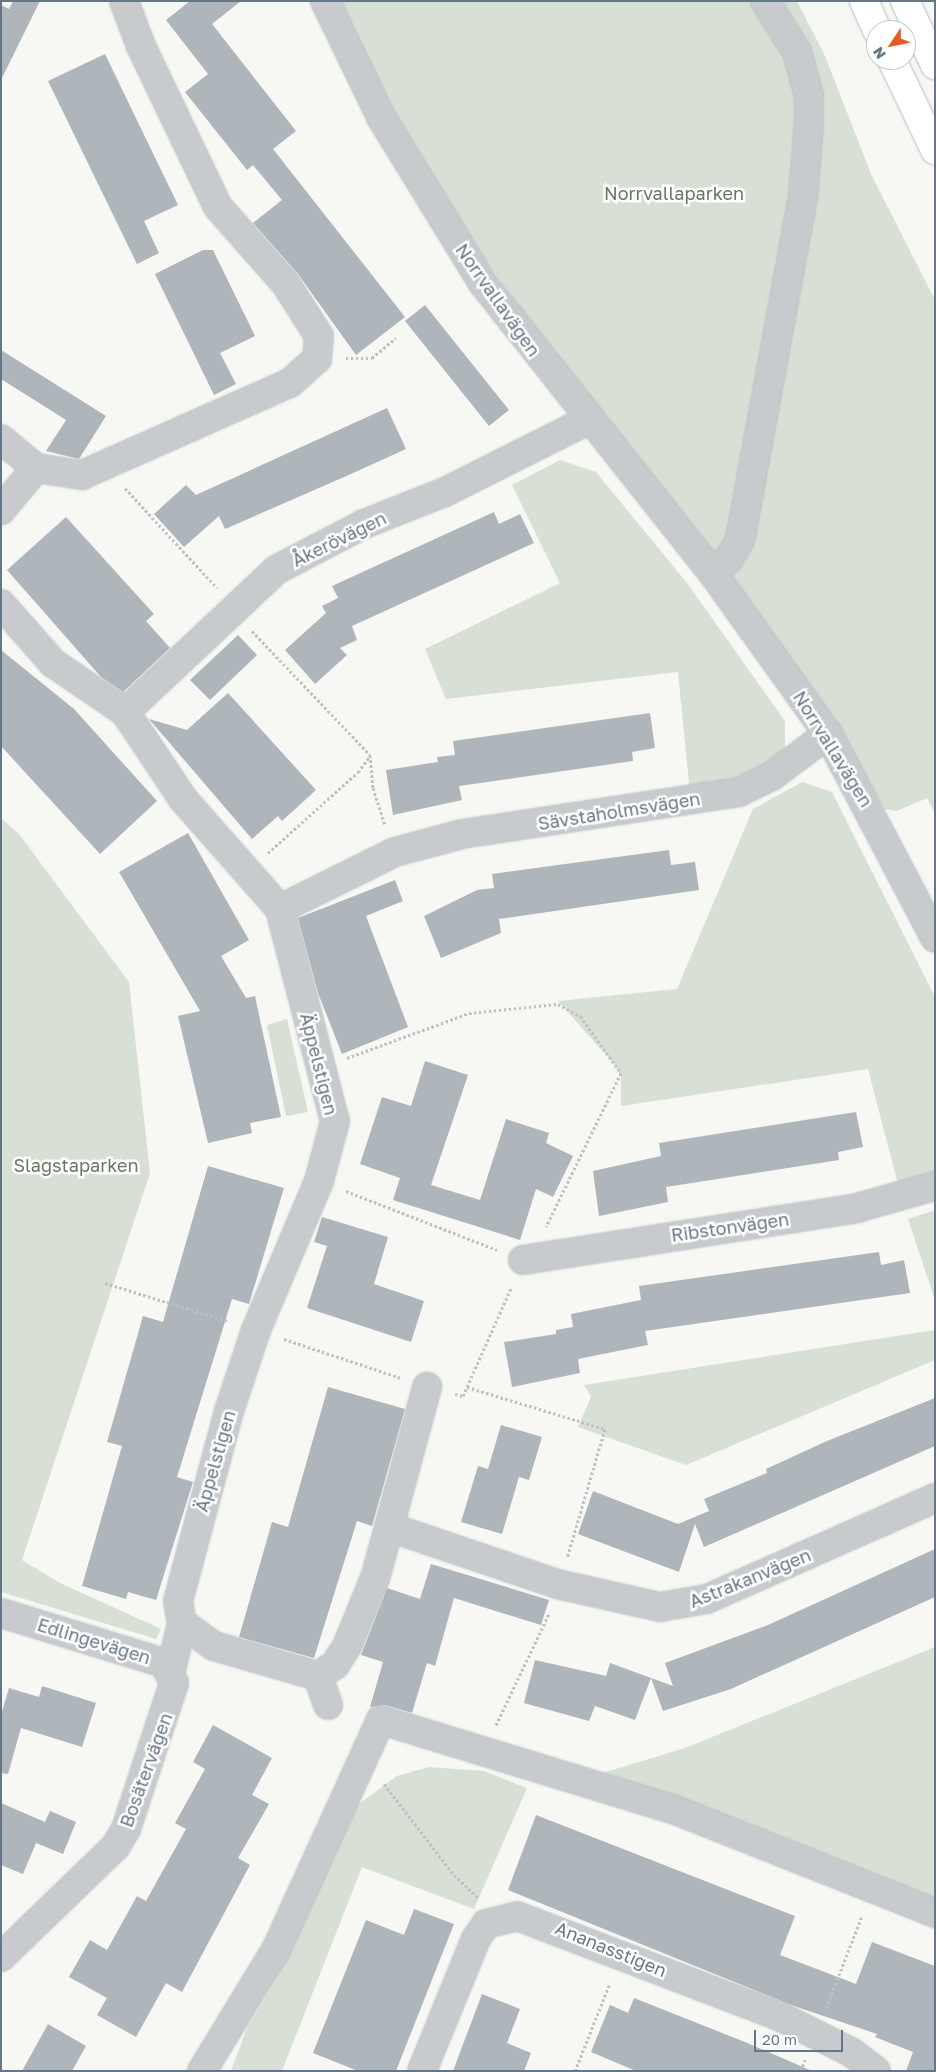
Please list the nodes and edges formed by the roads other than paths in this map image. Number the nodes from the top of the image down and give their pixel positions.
1 (124, 1) edge
2 (325, 1) edge
3 (765, 1) edge
4 (864, 1) edge
5 (905, 1) edge
6 (873, 20) edge
7 (935, 65) edge
8 (897, 70) edge
9 (935, 150) edge
10 (590, 419) junction
11 (1, 438) edge
12 (36, 468) junction
13 (1, 510) edge
14 (712, 572) junction
15 (1, 604) edge
16 (125, 712) junction
17 (828, 734) junction
18 (280, 909) junction
19 (935, 938) edge
20 (935, 1186) edge
21 (523, 1260) road end
22 (427, 1387) road end
23 (935, 1498) edge
24 (389, 1527) junction
25 (1, 1613) edge
26 (182, 1623) junction
27 (318, 1676) junction
28 (172, 1677) junction
29 (328, 1705) dead end
30 (935, 1913) edge
31 (1, 1957) edge
32 (202, 2071) edge
33 (422, 2071) edge
34 (876, 2071) edge

1 - 12 street
2 - 10 street, Norrvallavägen
3 - 14 street
4 - 6 highway
5 - 7 highway
8 - 9 highway
10 - 14 street, Norrvallavägen
10 - 16 street, Åkerövägen
11 - 12 street
12 - 13 street
14 - 17 street, Norrvallavägen
15 - 16 street, Äppelstigen
16 - 18 street, Äppelstigen
17 - 18 street, Sävstaholmsvägen
17 - 19 street, Norrvallavägen
18 - 26 street, Äppelstigen
20 - 21 street, Ribstonvägen
22 - 24 street
23 - 24 street, Astrakanvägen
24 - 27 street
25 - 28 street, Edlingevägen
26 - 27 street
26 - 28 street, Äppelstigen
27 - 29 street
28 - 31 street, Bosätervägen
30 - 32 street
33 - 34 street, Ananasstigen

